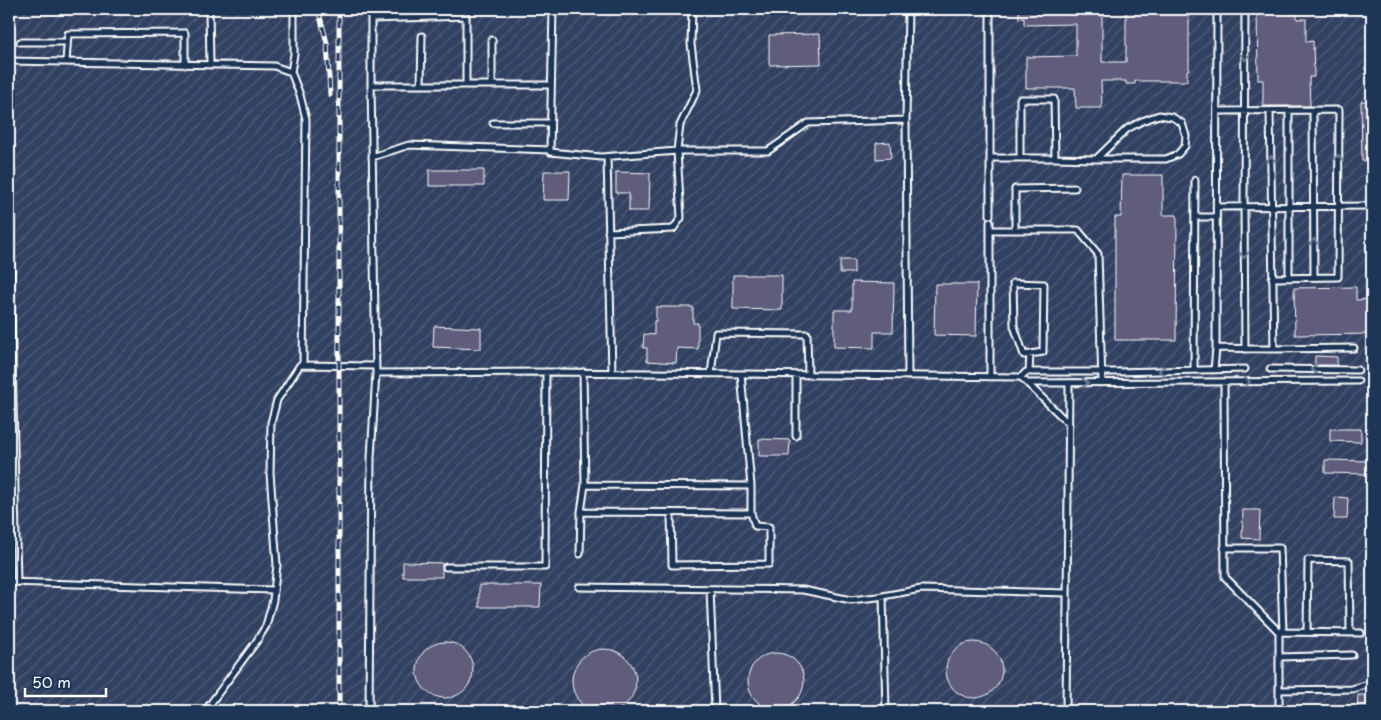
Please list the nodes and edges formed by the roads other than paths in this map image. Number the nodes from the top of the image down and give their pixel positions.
1 (209, 9) edge
2 (294, 9) edge
3 (371, 9) edge
4 (553, 9) edge
5 (692, 9) edge
6 (908, 9) edge
7 (990, 9) edge
8 (1217, 9) edge
9 (1245, 9) edge
10 (371, 19) junction
11 (422, 36) dead end
12 (492, 40) dead end
13 (20, 42) dead end
14 (67, 42) junction
15 (9, 61) edge
16 (66, 62) junction
17 (185, 64) junction
18 (210, 65) junction
19 (291, 72) junction
20 (371, 85) junction
21 (421, 85) junction
22 (466, 85) junction
23 (492, 85) junction
24 (551, 85) junction
25 (1289, 110) junction
26 (1313, 110) junction
27 (1217, 111) junction
28 (1245, 111) junction
29 (1270, 111) junction
30 (906, 120) junction
31 (493, 123) dead end
32 (550, 123) junction
33 (550, 150) junction
34 (677, 151) junction
35 (372, 157) junction
36 (607, 157) junction
37 (990, 158) junction
38 (1020, 158) junction
39 (1054, 158) junction
40 (1096, 159) junction
41 (9, 162) edge
42 (1196, 180) dead end
43 (1075, 188) dead end
44 (1290, 206) junction
45 (1314, 206) junction
46 (1338, 206) junction
47 (1372, 206) edge
48 (1216, 207) junction
49 (1244, 207) junction
50 (1271, 207) junction
51 (990, 215) dead end
52 (1195, 217) junction
53 (1216, 217) junction
54 (990, 221) dead end
55 (990, 230) junction
56 (1014, 230) junction
57 (608, 232) junction
58 (1289, 277) junction
59 (1314, 277) junction
60 (1272, 278) junction
61 (1216, 348) junction
62 (1354, 348) dead end
63 (1245, 349) junction
64 (1274, 349) junction
65 (1030, 354) junction
66 (303, 365) junction
67 (376, 366) junction
68 (1245, 369) dead end
69 (1270, 369) dead end
70 (1194, 370) junction
71 (1214, 370) junction
72 (1358, 370) dead end
73 (546, 372) junction
74 (583, 372) junction
75 (612, 372) junction
76 (1030, 372) junction
77 (1102, 372) junction
78 (376, 373) junction
79 (711, 374) junction
80 (740, 374) junction
81 (796, 375) junction
82 (808, 375) junction
83 (908, 376) junction
84 (990, 377) junction
85 (1021, 377) junction
86 (1358, 381) dead end
87 (1027, 383) junction
88 (1069, 383) junction
89 (1102, 383) junction
90 (1224, 383) junction
91 (1069, 424) junction
92 (796, 436) dead end
93 (585, 485) junction
94 (751, 486) junction
95 (581, 512) junction
96 (671, 513) junction
97 (751, 513) junction
98 (1224, 548) junction
99 (580, 554) dead end
100 (446, 567) dead end
101 (9, 582) edge
102 (17, 582) junction
103 (579, 587) dead end
104 (710, 589) junction
105 (274, 590) junction
106 (1067, 592) junction
107 (883, 596) junction
108 (1281, 632) junction
109 (1307, 632) junction
110 (1350, 633) junction
111 (1361, 633) dead end
112 (1352, 655) dead end
113 (1279, 657) junction
114 (1372, 683) edge
115 (1279, 690) junction
116 (205, 711) edge
117 (369, 711) edge
118 (715, 711) edge
119 (886, 711) edge
120 (1066, 711) edge
121 (1279, 711) edge

1 - 18 lane
2 - 19 lane
3 - 10 lane
4 - 24 lane
5 - 34 lane
6 - 30 lane
7 - 37 lane
8 - 27 lane
9 -> 28 lane
10 - 20 lane
10 - 22 lane
11 - 21 lane
12 - 23 lane
13 - 14 lane
14 - 16 lane
14 - 17 lane
15 - 16 lane
16 - 17 lane
17 - 18 lane
18 - 19 lane
19 - 66 lane
20 - 21 lane
20 - 35 lane
21 - 22 lane
22 - 23 lane
23 - 24 lane
24 - 32 lane
25 - 26 lane
25 - 29 lane
25 - 44 lane
26 - 45 lane
46 -> 26 lane
27 - 28 lane
27 - 48 lane
28 - 29 lane
28 - 49 lane
50 -> 29 lane
30 - 34 lane
30 - 83 lane
31 - 32 lane
32 - 33 lane
33 - 35 lane
33 - 36 lane
34 - 36 lane
34 - 57 lane
35 - 67 lane
36 - 57 lane
37 - 38 lane
37 - 51 lane
38 - 39 lane
38 - 39 lane
39 - 40 lane
40 - 40 lane
41 - 102 lane
42 - 52 lane
43 - 56 lane
44 - 45 lane
44 - 50 lane
44 - 58 lane
45 - 46 lane
59 -> 45 lane
46 - 47 lane
46 - 59 lane
48 - 49 lane
48 - 53 lane
49 - 50 lane
49 -> 63 lane
50 - 60 lane
52 - 53 lane
52 - 70 lane
53 - 61 lane
54 - 55 lane
55 - 56 lane
55 - 84 lane
56 - 77 lane
57 - 75 lane
58 - 59 lane
58 - 60 lane
60 - 64 lane
61 - 63 lane
61 - 71 lane
62 - 64 lane
63 - 64 lane
65 - 65 lane
65 - 76 lane
66 - 67 lane
66 - 105 lane
67 - 78 lane
68 - 71 lane
72 -> 69 lane
70 - 71 lane
70 -> 77 lane
73 - 74 lane
73 - 78 lane
73 - 100 lane
74 - 75 lane
74 - 93 lane
75 - 79 lane
76 - 77 lane
76 - 85 lane
77 - 89 lane
78 - 117 lane
79 - 80 lane
79 - 82 lane
80 - 81 lane
80 - 94 lane
81 - 82 lane
81 - 92 lane
82 - 83 lane
83 - 84 lane
84 - 85 lane
85 - 87 lane
90 -> 86 lane
87 - 88 lane
87 - 91 lane
88 -> 89 lane
88 - 91 lane
89 - 90 lane
90 - 98 lane
91 - 106 lane
93 - 94 lane
93 - 95 lane
94 - 97 lane
95 - 96 lane
95 - 99 lane
96 - 97 lane
96 - 97 lane
98 - 108 lane
98 - 108 lane
101 - 102 lane
102 - 105 lane
103 - 104 lane
104 - 107 lane
104 - 118 lane
105 - 116 lane
106 - 107 lane
106 - 120 lane
107 - 119 lane
108 - 109 lane
108 - 113 lane
109 - 110 lane
109 - 110 lane
110 - 111 lane
112 - 113 lane
113 - 115 lane
114 - 115 lane
115 - 121 lane

